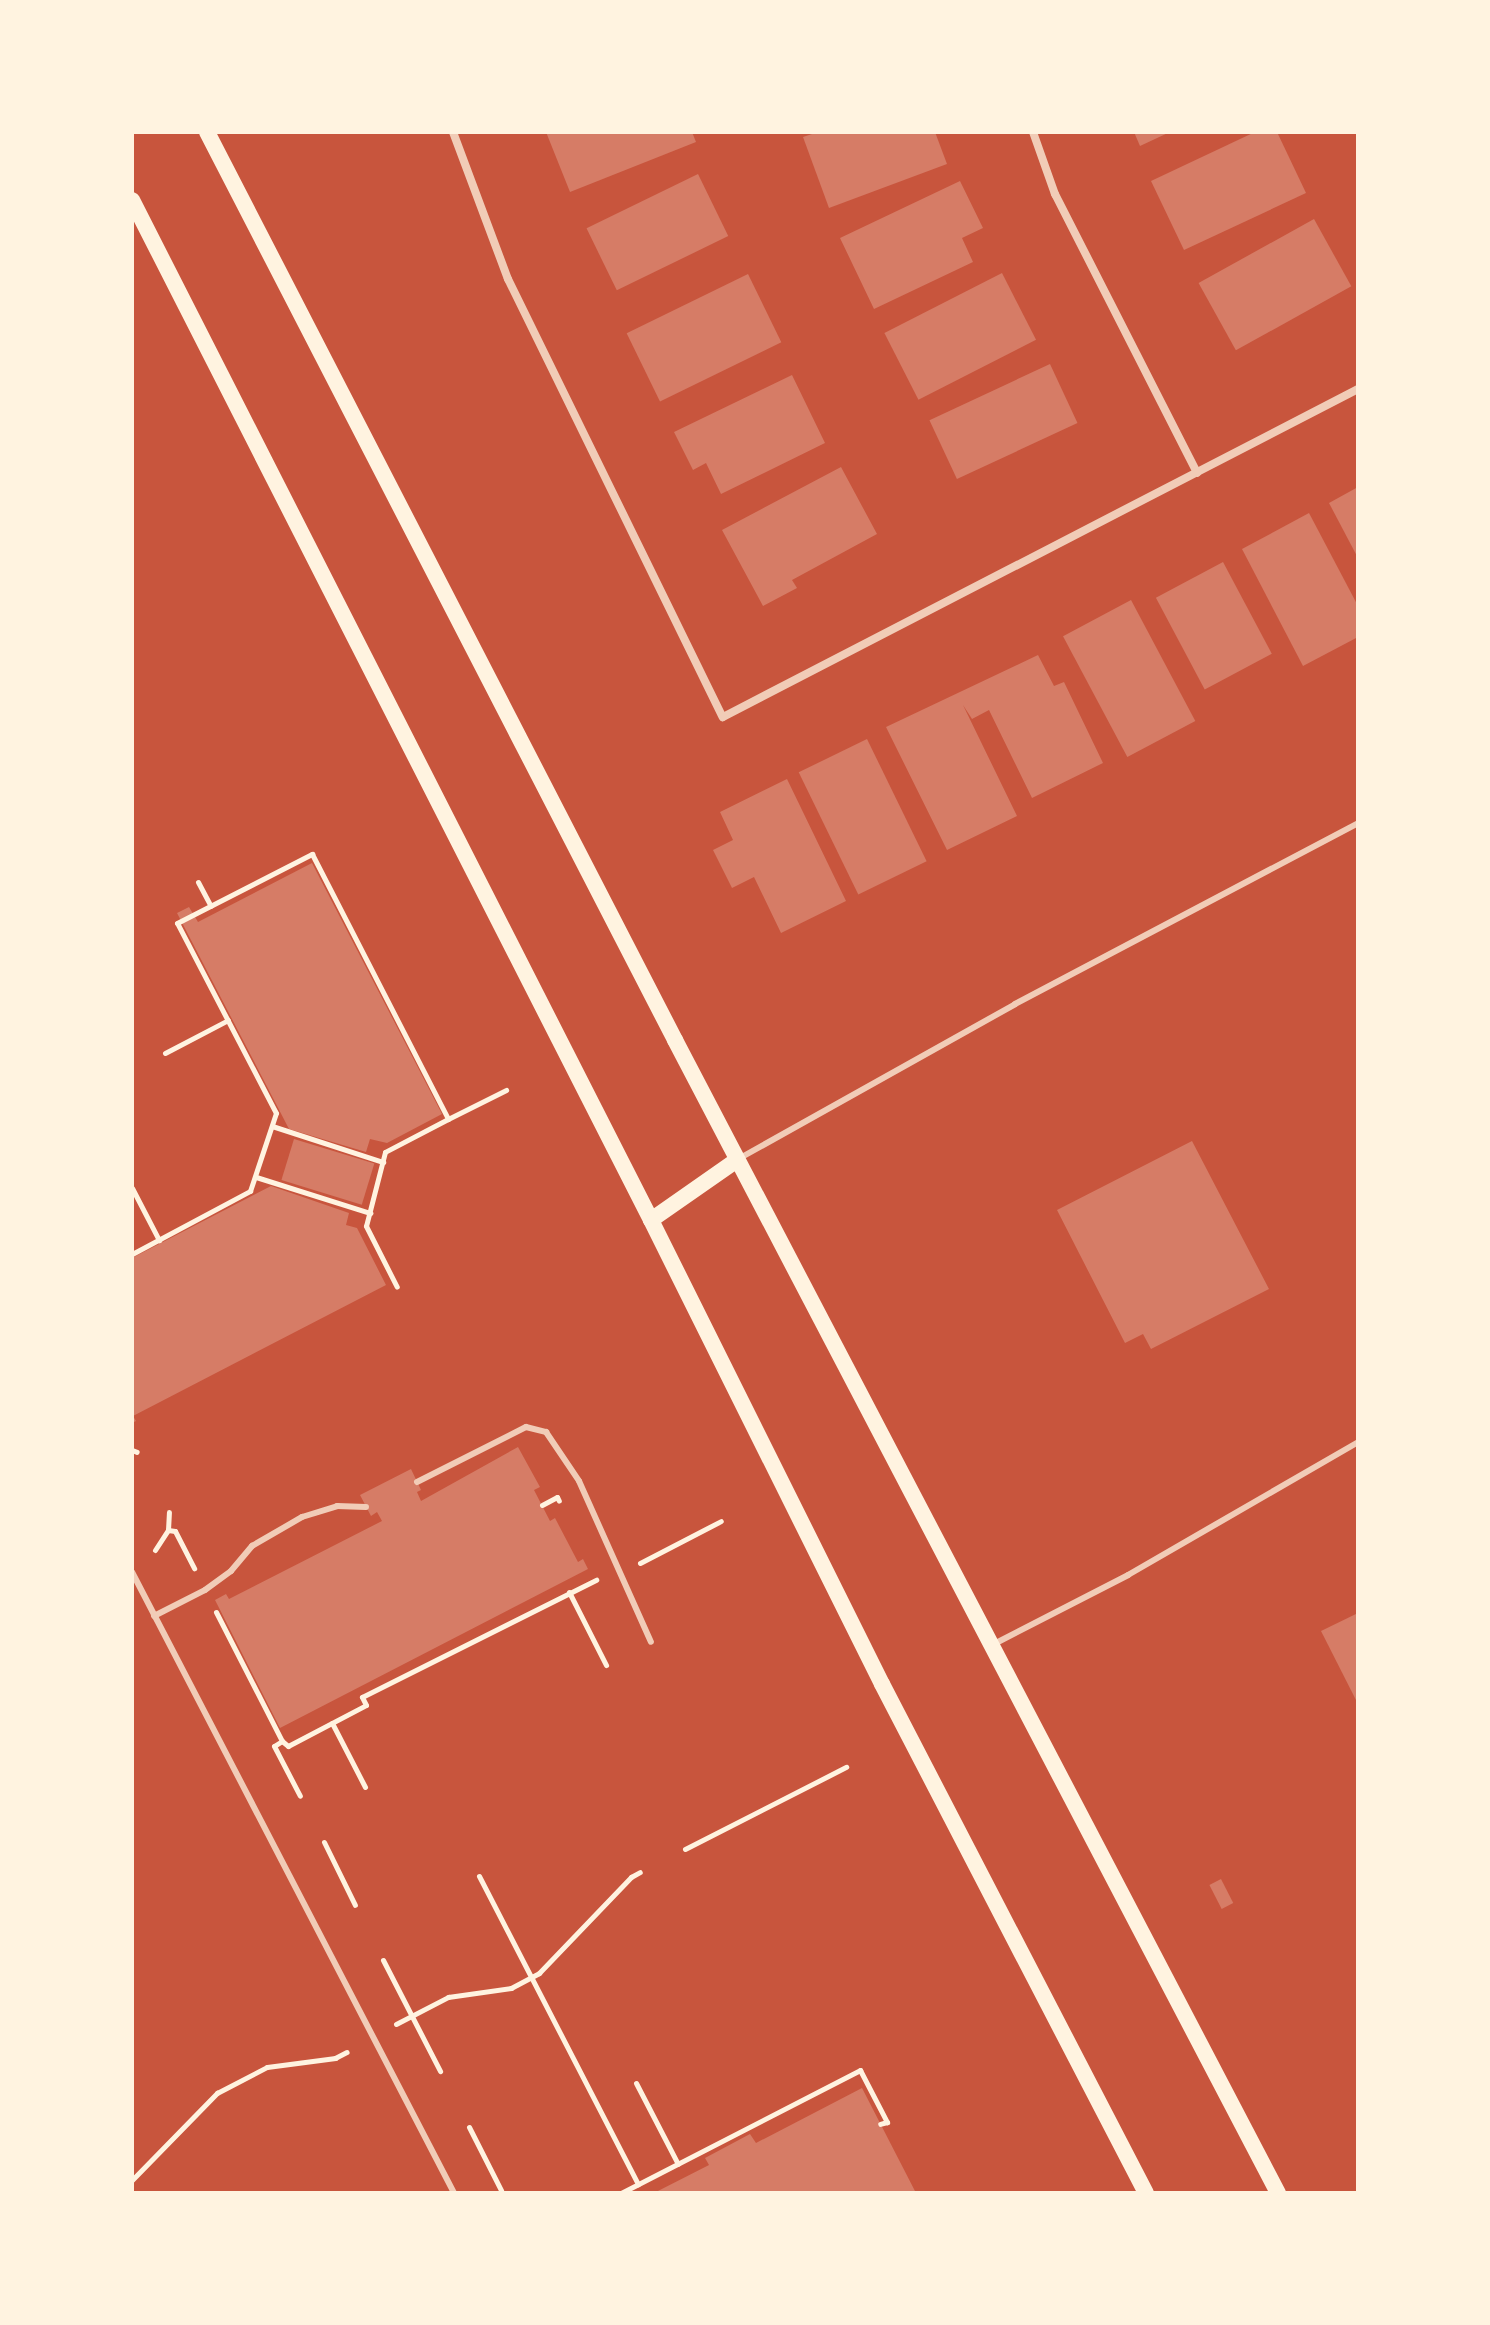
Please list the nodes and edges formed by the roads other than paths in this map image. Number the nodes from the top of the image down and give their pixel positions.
1 (207, 132) edge
2 (453, 132) edge
3 (1033, 132) edge
4 (132, 200) edge
5 (1358, 389) edge
6 (1197, 473) junction
7 (1358, 823) edge
8 (737, 1160) junction
9 (651, 1220) junction
10 (1358, 1442) edge
11 (417, 1482) dead end
12 (366, 1507) dead end
13 (132, 1572) edge
14 (154, 1616) junction
15 (651, 1642) dead end
16 (992, 1645) junction
17 (454, 2193) edge
18 (1146, 2193) edge
19 (1278, 2193) edge

1 - 8 main road
2 - 6 street
3 - 6 street
4 - 9 main road
5 - 6 street
7 - 8 lane
8 - 9 main road
8 - 16 main road
9 - 18 main road
10 - 16 lane
11 - 15 lane
12 - 14 lane
13 - 14 lane
14 - 17 lane
16 - 19 main road

